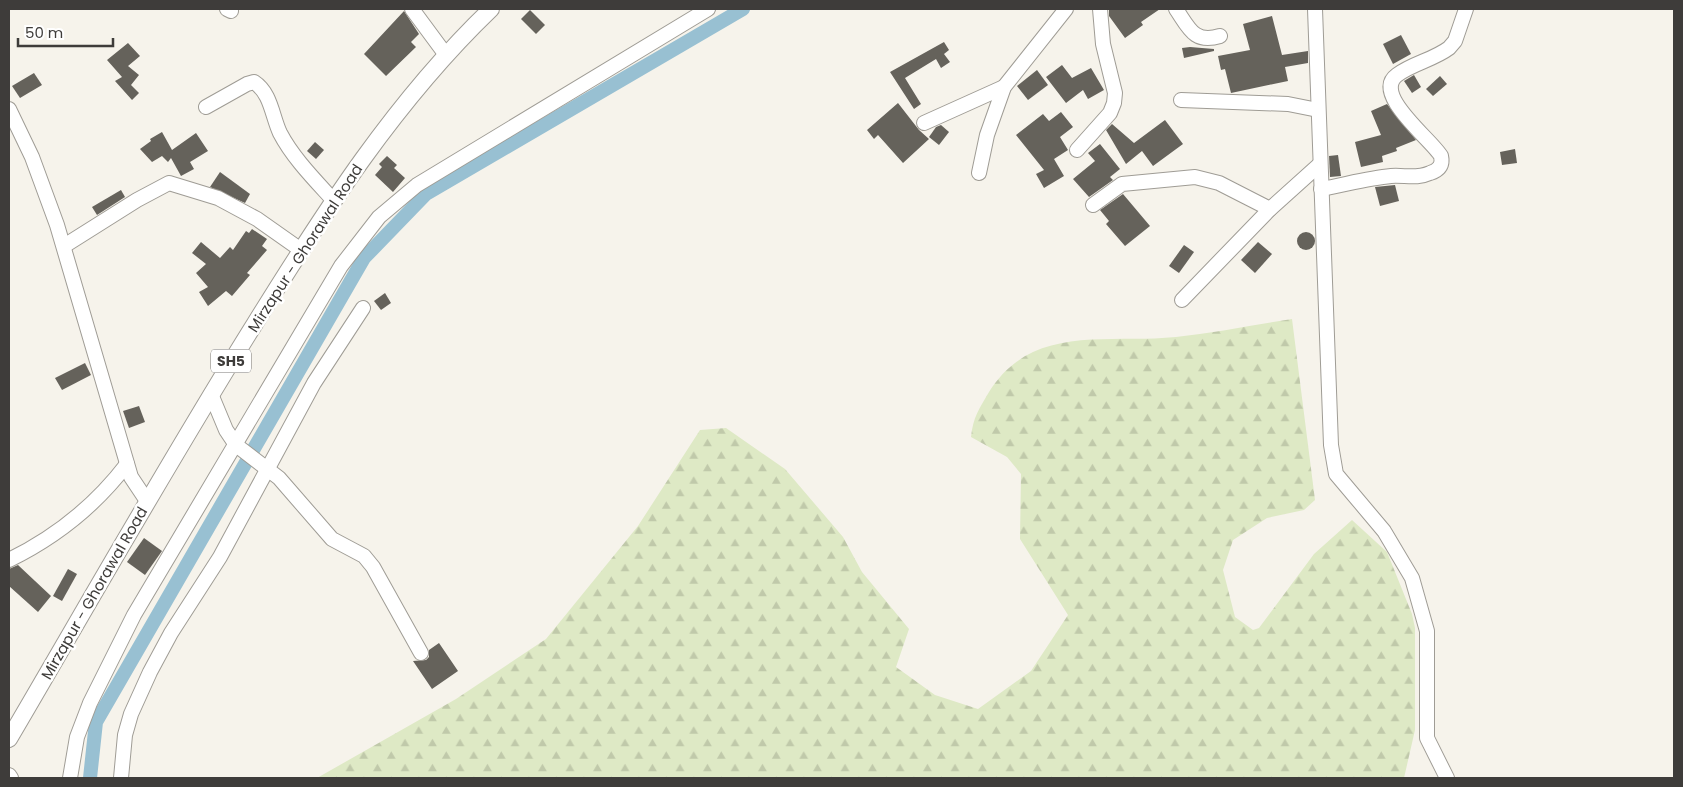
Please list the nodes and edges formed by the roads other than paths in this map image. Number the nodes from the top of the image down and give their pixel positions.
1 (412, 9) edge
2 (491, 9) edge
3 (708, 9) edge
4 (1066, 9) edge
5 (1100, 9) edge
6 (1176, 9) edge
7 (1315, 9) edge
8 (1466, 9) edge
9 (1220, 36) dead end
10 (446, 55) junction
11 (1004, 87) junction
12 (1181, 100) dead end
13 (206, 107) dead end
14 (9, 109) edge
15 (1318, 110) junction
16 (924, 123) dead end
17 (1077, 150) dead end
18 (1320, 164) junction
19 (979, 173) dead end
20 (1321, 189) junction
21 (334, 201) junction
22 (1093, 205) dead end
23 (1270, 209) junction
24 (64, 246) junction
25 (300, 250) junction
26 (1182, 300) dead end
27 (362, 308) dead end
28 (211, 394) junction
29 (238, 447) junction
30 (127, 464) junction
31 (264, 465) junction
32 (147, 501) junction
33 (9, 560) edge
34 (421, 653) dead end
35 (9, 739) edge
36 (9, 775) edge
37 (11, 778) edge
38 (70, 778) edge
39 (121, 778) edge
40 (1447, 778) edge

1 - 10 street
2 - 10 main road, Mirzapur - Ghorawal Road / SH5
3 - 29 street
4 - 11 street
5 - 17 street
6 - 9 street
7 - 15 street
8 - 20 street
10 - 21 main road, Mirzapur - Ghorawal Road / SH5
11 - 16 street
11 - 19 street
12 - 15 street
13 - 21 street
14 - 24 street
15 - 18 street
18 - 20 street
18 - 23 street
20 - 40 street
21 - 25 main road, Mirzapur - Ghorawal Road / SH5
22 - 23 street
23 - 26 street
24 - 25 street
24 - 30 street
25 - 28 main road, Mirzapur - Ghorawal Road / SH5
27 - 31 street
28 - 29 street
28 - 32 main road, Mirzapur - Ghorawal Road / SH5
29 - 31 street
29 - 38 street
30 - 32 street
30 - 33 street
31 - 34 street
31 - 39 street
32 - 35 main road, Mirzapur - Ghorawal Road / SH5
36 - 37 street

